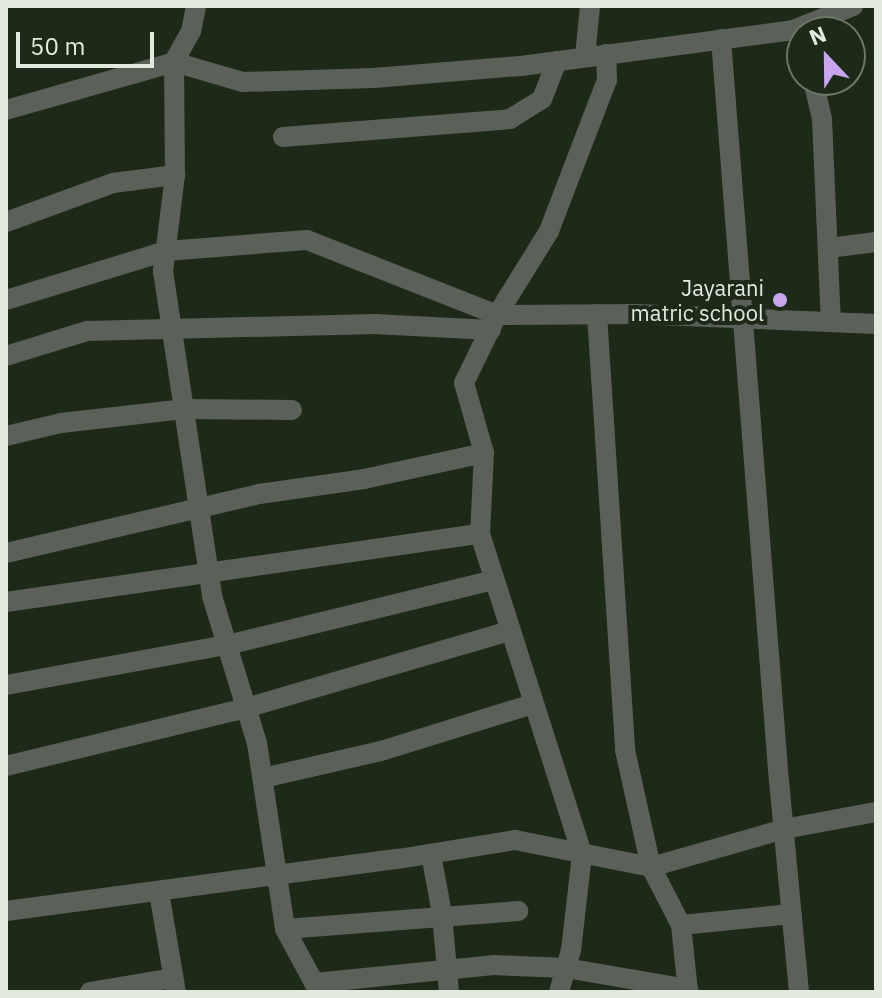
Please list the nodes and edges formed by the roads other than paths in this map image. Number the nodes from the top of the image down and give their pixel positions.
1 (196, 6) edge
2 (590, 6) edge
3 (853, 6) edge
4 (833, 16) edge
5 (786, 33) edge
6 (721, 39) junction
7 (606, 54) junction
8 (585, 57) junction
9 (557, 61) junction
10 (174, 62) junction
11 (817, 96) edge
12 (6, 110) edge
13 (283, 137) dead end
14 (175, 175) junction
15 (6, 222) edge
16 (876, 242) edge
17 (829, 248) junction
18 (166, 251) junction
19 (6, 300) edge
20 (597, 314) junction
21 (745, 318) junction
22 (831, 322) junction
23 (494, 323) junction
24 (876, 324) edge
25 (171, 329) junction
26 (6, 356) edge
27 (183, 409) junction
28 (292, 410) dead end
29 (6, 436) edge
30 (484, 453) junction
31 (198, 509) junction
32 (480, 534) junction
33 (6, 553) edge
34 (208, 573) junction
35 (494, 580) junction
36 (6, 602) edge
37 (510, 631) junction
38 (227, 645) junction
39 (6, 685) edge
40 (533, 704) junction
41 (246, 708) junction
42 (6, 766) edge
43 (263, 778) junction
44 (876, 812) edge
45 (784, 829) junction
46 (431, 854) junction
47 (582, 854) junction
48 (651, 867) junction
49 (277, 876) junction
50 (159, 892) junction
51 (6, 911) edge
52 (518, 911) dead end
53 (442, 914) junction
54 (791, 914) junction
55 (681, 925) junction
56 (285, 929) junction
57 (447, 968) junction
58 (566, 968) junction
59 (175, 985) edge
60 (317, 988) edge
61 (688, 990) edge
62 (90, 992) edge
63 (449, 992) edge
64 (559, 992) edge
65 (799, 992) edge

1 - 10 street
2 - 8 street
3 - 4 street
5 - 6 street
6 - 7 street
6 - 21 street
7 - 8 street
7 - 23 street
8 - 9 street
9 - 10 street
9 - 13 street
10 - 12 street
10 - 14 street
11 - 17 street
14 - 15 street
14 - 18 street
16 - 17 street
17 - 22 street
18 - 19 street
18 - 23 street
18 - 25 street
20 - 21 street
20 - 23 street
20 - 48 street
21 - 22 street
21 - 45 street
22 - 24 street
23 - 25 street
23 - 30 street
25 - 26 street
25 - 27 street
27 - 28 street
27 - 29 street
27 - 31 street
30 - 31 street
30 - 32 street
31 - 33 street
31 - 34 street
32 - 34 street
32 - 35 street
34 - 36 street
34 - 38 street
35 - 37 street
35 - 38 street
37 - 40 street
37 - 41 street
38 - 39 street
38 - 41 street
40 - 43 street
40 - 47 street
41 - 42 street
41 - 43 street
43 - 49 street
44 - 45 street
45 - 48 street
45 - 54 street
46 - 47 street
46 - 49 street
46 - 53 street
47 - 48 street
47 - 58 street
48 - 55 street
49 - 50 street
49 - 56 street
50 - 51 street
50 - 59 street
52 - 53 street
53 - 56 street
53 - 57 street
54 - 55 street
54 - 65 street
55 - 61 street
56 - 60 street
57 - 58 street
57 - 60 street
57 - 63 street
58 - 61 street
58 - 64 street
59 - 62 street

